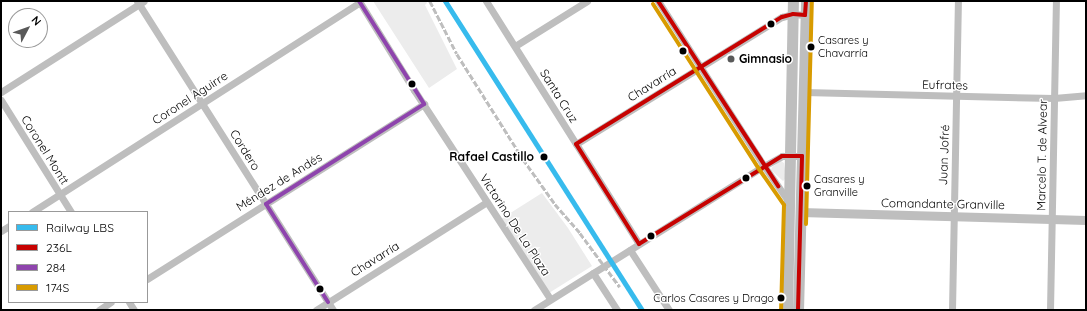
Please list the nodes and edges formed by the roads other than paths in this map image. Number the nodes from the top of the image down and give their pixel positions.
1 (359, 1) edge
2 (486, 1) edge
3 (587, 1) edge
4 (658, 1) edge
5 (793, 1) edge
6 (806, 1) edge
7 (958, 1) edge
8 (1056, 1) edge
9 (140, 2) edge
10 (793, 14) junction
11 (805, 15) junction
12 (515, 46) junction
13 (700, 67) junction
14 (1, 92) edge
15 (804, 92) junction
16 (1086, 95) edge
17 (957, 97) junction
18 (1054, 98) junction
19 (1, 100) edge
20 (202, 103) junction
21 (424, 104) junction
22 (576, 144) junction
23 (796, 155) junction
24 (764, 166) junction
25 (60, 195) junction
26 (487, 202) junction
27 (790, 203) junction
28 (266, 204) junction
29 (34, 211) edge
30 (70, 211) edge
31 (800, 212) junction
32 (954, 216) junction
33 (1052, 219) junction
34 (1086, 220) edge
35 (639, 244) junction
36 (630, 250) junction
37 (593, 273) junction
38 (148, 278) edge
39 (550, 299) junction
40 (328, 302) junction
41 (110, 303) edge
42 (99, 310) edge
43 (316, 310) edge
44 (333, 310) edge
45 (534, 310) edge
46 (617, 310) edge
47 (668, 310) edge
48 (786, 310) edge
49 (798, 310) edge
50 (952, 310) edge
51 (1050, 310) edge

1 - 20 street, Coronel Aguirre
1 - 21 street, Victorino De La Plaza
2 - 12 street, Santa Cruz
3 - 12 street
4 - 13 street
5 - 10 main road
6 - 11 main road
7 - 17 street, Juan Jofré
8 - 18 street, Marcelo T. de Alvear
9 - 14 street
9 - 20 street, Cordero
10 - 11 street, Chavarría
10 - 13 street, Chavarría
10 - 23 main road
11 - 15 main road
12 - 22 street, Santa Cruz
13 - 22 street, Chavarría
13 - 24 street
15 - 17 street, Eufrates
15 - 23 main road
16 - 18 street, Eufrates
17 - 18 street, Eufrates
17 - 32 street, Juan Jofré
18 - 33 street, Marcelo T. de Alvear
19 - 25 street, Coronel Montt
20 - 25 street, Coronel Aguirre
20 - 28 street, Cordero
21 - 26 street, Victorino De La Plaza
21 - 28 street, Méndez de Andés
22 - 35 street, Santa Cruz
23 - 24 street
23 - 27 main road
23 - 31 main road
24 - 27 street
24 - 35 street
25 - 29 street, Coronel Aguirre
25 - 30 street, Coronel Montt
26 - 39 street, Victorino De La Plaza
26 - 40 street, Chavarría
27 - 48 main road
28 - 38 street, Méndez de Andés
28 - 40 street, Cordero
31 - 32 street, Comandante Granville
31 - 49 main road
32 - 33 street, Comandante Granville
32 - 50 street, Juan Jofré
33 - 34 street, Comandante Granville
33 - 51 street, Marcelo T. de Alvear
35 - 36 street
36 - 37 street
36 - 47 street
37 - 39 street
37 - 46 street
39 - 45 street
40 - 43 street, Chavarría
40 - 44 street, Cordero
41 - 42 street

